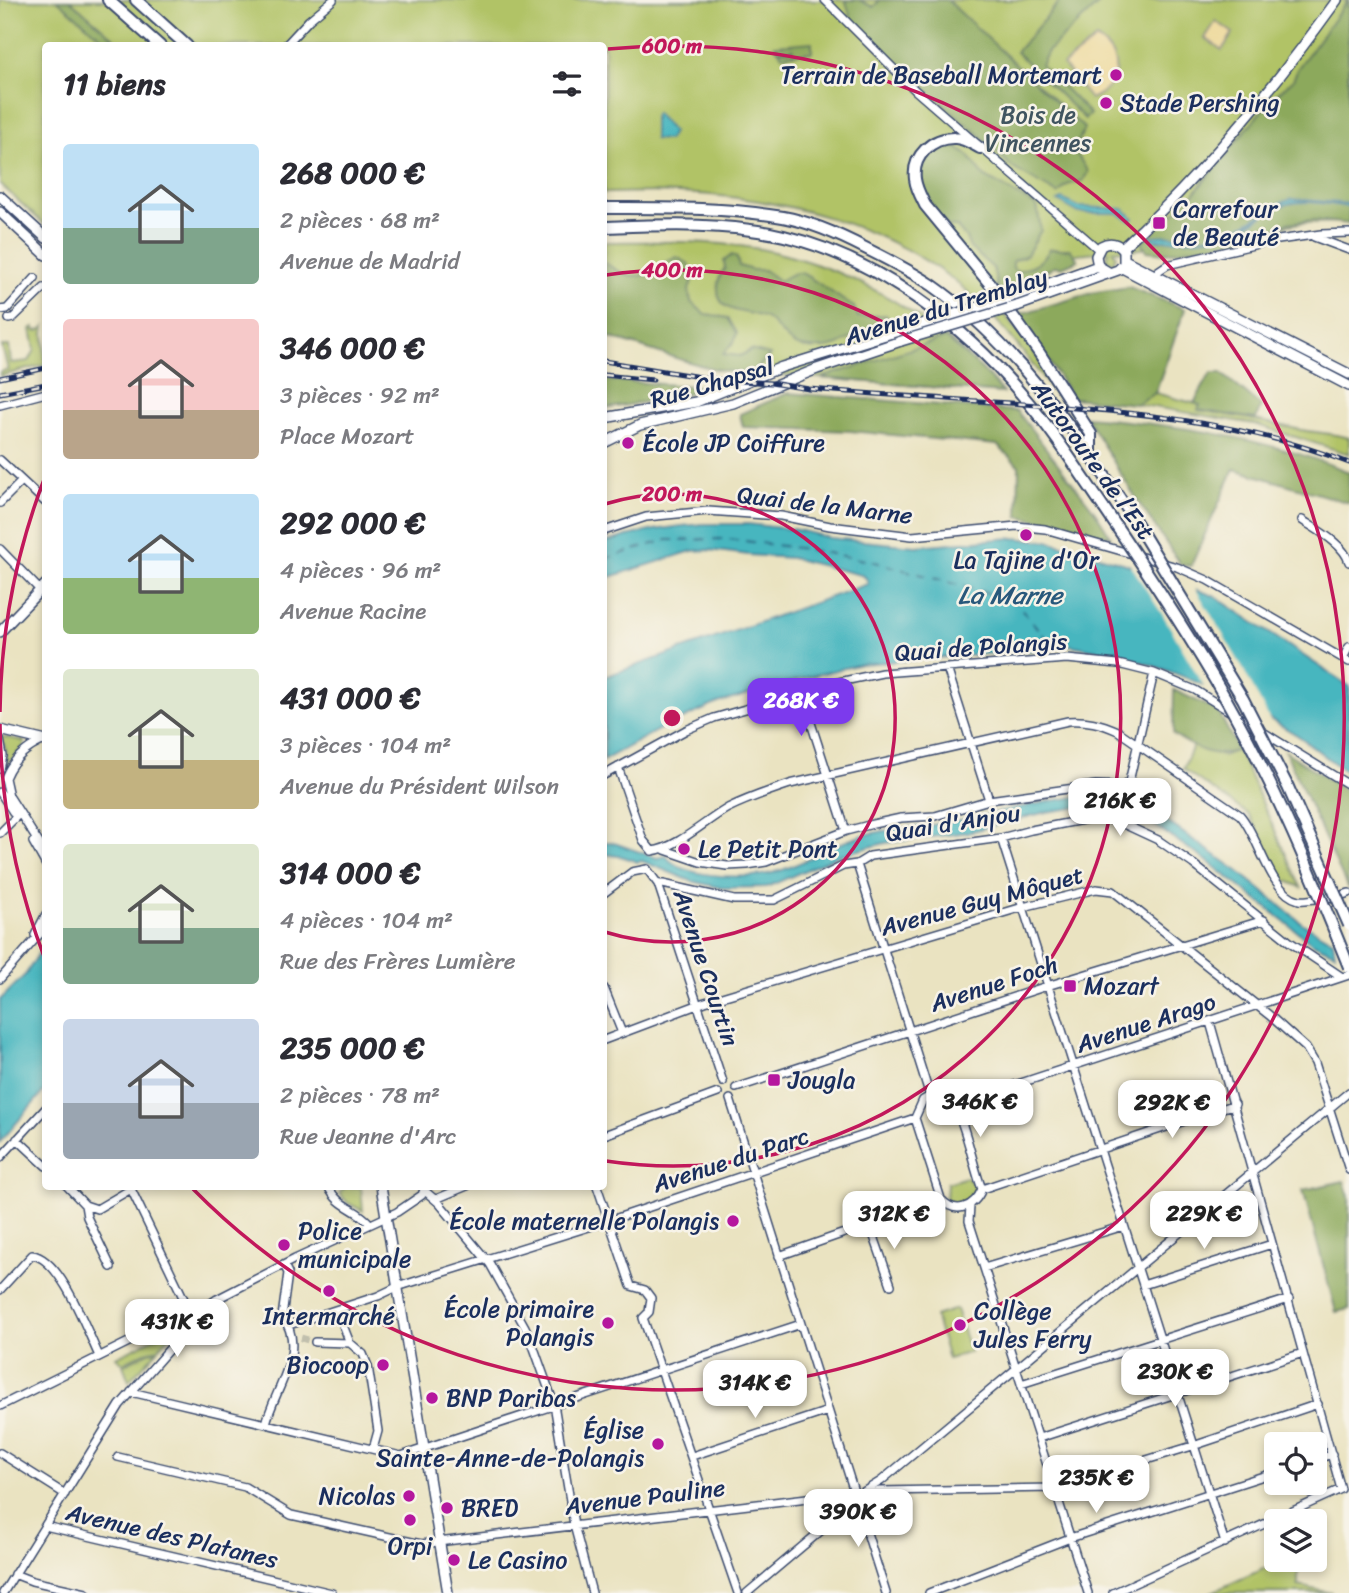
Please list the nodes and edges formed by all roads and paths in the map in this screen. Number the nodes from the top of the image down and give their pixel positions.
1 (108, 0) edge
2 (136, 0) edge
3 (333, 0) edge
4 (825, 0) edge
5 (1337, 0) edge
6 (155, 42) edge
7 (183, 42) edge
8 (289, 42) edge
9 (980, 148) junction
10 (0, 196) edge
11 (607, 208) edge
12 (0, 212) edge
13 (607, 227) edge
14 (42, 234) edge
15 (1349, 234) edge
16 (1310, 236) junction
17 (1122, 248) junction
18 (1098, 249) junction
19 (1349, 250) edge
20 (42, 251) edge
21 (1123, 264) junction
22 (1098, 266) junction
23 (1110, 273) junction
24 (35, 278) dead end
25 (1153, 279) junction
26 (42, 290) edge
27 (0, 310) edge
28 (9, 319) dead end
29 (1349, 374) edge
30 (794, 379) joint
31 (1349, 386) edge
32 (42, 394) edge
33 (0, 405) edge
34 (607, 417) edge
35 (607, 438) edge
36 (1091, 455) junction
37 (0, 460) edge
38 (23, 480) dead end
39 (42, 499) edge
40 (0, 503) edge
41 (1302, 520) dead end
42 (607, 530) edge
43 (0, 549) edge
44 (1349, 562) edge
45 (42, 586) edge
46 (0, 632) edge
47 (1349, 647) edge
48 (1346, 660) edge
49 (947, 668) junction
50 (1154, 673) junction
51 (801, 692) junction
52 (0, 730) edge
53 (41, 739) edge
54 (0, 740) edge
55 (971, 744) junction
56 (1138, 744) junction
57 (618, 767) junction
58 (0, 769) edge
59 (607, 773) edge
60 (828, 775) junction
61 (3, 777) edge
62 (1349, 785) edge
63 (0, 792) edge
64 (989, 800) junction
65 (18, 816) junction
66 (846, 831) junction
67 (0, 833) edge
68 (1001, 838) junction
69 (42, 849) edge
70 (665, 850) junction
71 (652, 851) junction
72 (42, 858) edge
73 (857, 864) junction
74 (647, 869) junction
75 (658, 884) junction
76 (607, 891) edge
77 (1349, 892) edge
78 (1023, 907) junction
79 (1264, 920) junction
80 (42, 923) edge
81 (1349, 925) edge
82 (42, 932) edge
83 (33, 943) junction
84 (1182, 944) junction
85 (883, 948) junction
86 (1349, 967) edge
87 (1345, 976) edge
88 (0, 979) edge
89 (1048, 986) junction
90 (607, 996) edge
91 (699, 1004) junction
92 (1258, 1005) junction
93 (1210, 1022) junction
94 (909, 1031) junction
95 (622, 1033) junction
96 (607, 1039) edge
97 (1073, 1067) junction
98 (723, 1082) junction
99 (736, 1088) junction
100 (1349, 1092) edge
101 (718, 1093) junction
102 (930, 1096) junction
103 (730, 1099) junction
104 (1235, 1104) junction
105 (954, 1105) junction
106 (1330, 1107) junction
107 (42, 1112) edge
108 (915, 1118) junction
109 (607, 1134) edge
110 (17, 1139) junction
111 (1100, 1149) junction
112 (0, 1157) edge
113 (42, 1162) edge
114 (1349, 1170) edge
115 (1252, 1171) junction
116 (754, 1173) junction
117 (982, 1189) junction
118 (72, 1190) edge
119 (128, 1190) edge
120 (132, 1190) edge
121 (331, 1190) edge
122 (382, 1190) edge
123 (424, 1190) edge
124 (426, 1190) edge
125 (457, 1190) edge
126 (598, 1190) edge
127 (436, 1199) junction
128 (941, 1199) junction
129 (85, 1205) junction
130 (970, 1206) junction
131 (386, 1218) junction
132 (608, 1221) junction
133 (370, 1224) junction
134 (870, 1225) junction
135 (1124, 1226) junction
136 (1272, 1244) junction
137 (779, 1256) junction
138 (486, 1259) junction
139 (284, 1265) junction
140 (1137, 1266) junction
141 (111, 1267) dead end
142 (984, 1268) junction
143 (891, 1285) dead end
144 (1143, 1285) junction
145 (397, 1287) junction
146 (0, 1290) edge
147 (1289, 1299) junction
148 (337, 1310) junction
149 (192, 1316) junction
150 (801, 1324) junction
151 (289, 1325) junction
152 (291, 1336) junction
153 (301, 1338) tunnel mouth
154 (1160, 1340) junction
155 (314, 1342) tunnel mouth
156 (350, 1343) junction
157 (1303, 1353) junction
158 (99, 1356) junction
159 (1017, 1367) junction
160 (660, 1370) junction
161 (1021, 1384) junction
162 (131, 1392) junction
163 (1178, 1394) junction
164 (554, 1404) junction
165 (1318, 1404) junction
166 (0, 1406) edge
167 (828, 1411) junction
168 (266, 1424) junction
169 (1039, 1438) junction
170 (1194, 1444) junction
171 (373, 1449) junction
172 (424, 1449) junction
173 (0, 1454) edge
174 (1332, 1454) junction
175 (692, 1456) junction
176 (1327, 1456) edge
177 (118, 1457) dead end
178 (1264, 1476) edge
179 (1054, 1488) junction
180 (65, 1494) junction
181 (1209, 1494) junction
182 (855, 1497) junction
183 (709, 1509) junction
184 (574, 1525) junction
185 (45, 1526) junction
186 (1070, 1538) junction
187 (440, 1542) junction
188 (1225, 1543) junction
189 (14, 1574) junction
190 (3, 1593) edge
191 (86, 1593) edge
192 (332, 1593) edge
193 (448, 1593) edge
194 (592, 1593) edge
195 (738, 1593) edge
196 (747, 1593) edge
197 (886, 1593) edge
198 (929, 1593) edge
199 (1088, 1593) edge
200 (1113, 1593) edge

1 - 6 highway
2 - 7 highway
3 - 8 street
4 - 9 street
5 - 17 main road
9 - 18 street
9 - 36 highway
10 - 14 main road
11 - 36 highway, Autoroute de l’Est
12 - 20 main road
13 - 86 highway, Autoroute de l’Est, bridge
15 - 16 street
15 - 19 street
16 - 19 street
16 - 25 street
17 - 18 main road
17 - 21 main road
18 - 22 main road
21 - 23 main road
21 - 25 main road
22 - 23 main road
22 - 34 main road, Avenue du Tremblay, bridge
23 - 30 main road, Avenue du Tremblay, bridge
24 - 27 street
25 - 29 main road
25 - 31 main road
26 - 28 street
30 - 35 main road, Rue Chapsal
32 - 33 street
36 - 81 highway, Autoroute de l’Est, bridge
37 - 39 street
38 - 40 street
41 - 44 street
42 - 48 street, Quai de la Marne
43 - 45 street
45 - 46 main road
47 - 48 street
49 - 50 street, Quai de Polangis
49 - 51 street, Quai de Polangis
49 - 55 street
50 - 56 street
50 - 62 street, Quai de Polangis
51 - 57 street, Quai de Polangis
51 - 60 street
52 - 53 main road
53 - 61 street
54 - 58 street
55 - 56 street
55 - 60 street
55 - 64 street
56 - 64 street
56 - 77 street
57 - 59 street, Quai de Polangis
57 - 71 street
60 - 66 street
60 - 70 street
61 - 65 street
63 - 65 street
64 - 66 street
65 - 67 street
65 - 69 street
65 - 72 street
66 - 70 street
68 - 73 street, Quai d'Anjou
68 - 78 street
68 - 79 street, Quai d'Anjou
70 - 71 street
71 - 74 street
73 - 75 street, Quai d'Anjou
73 - 85 street
74 - 75 street, Avenue Courtin
74 - 76 street
75 - 91 street, Avenue Courtin
78 - 84 street, Avenue Guy Môquet
78 - 85 street, Avenue Guy Môquet
78 - 89 street
79 - 84 street, Avenue Foch
79 - 87 street, Quai d'Anjou
80 - 83 street
82 - 83 street
83 - 88 street
84 - 89 street, Avenue Foch
84 - 92 street, Avenue Guy Môquet
85 - 91 street, Avenue Guy Môquet
85 - 94 street
87 - 92 street, Avenue Arago
89 - 94 street, Avenue Foch
89 - 97 street
90 - 95 street
91 - 95 street, Avenue Guy Môquet
91 - 98 street, Avenue Courtin
92 - 93 street, Avenue Arago
92 - 106 street, Avenue Guy Môquet
93 - 97 street, Avenue Arago
93 - 104 street
94 - 99 street, Avenue Foch
94 - 102 street
95 - 96 street, Avenue Guy Môquet
97 - 105 street, Avenue Arago
97 - 111 street
98 - 99 street
98 - 101 street
99 - 103 street
100 - 106 street
101 - 103 street
101 - 109 street
102 - 105 street
102 - 108 street
103 - 116 street
104 - 111 street
104 - 115 street
105 - 117 street
106 - 114 street, Avenue Guy Môquet
106 - 115 street
107 - 110 street
108 - 116 street, Avenue du Parc
108 - 128 street
110 - 112 street
110 - 113 street
111 - 117 street
111 - 135 street
115 - 136 street
115 - 140 street
116 - 132 street, Avenue du Parc
116 - 137 street
117 - 130 street
118 - 129 street
119 - 129 street
120 - 149 street
121 - 133 street
122 - 131 main road
123 - 131 street
124 - 127 street
125 - 127 street
126 - 132 street
127 - 138 street
128 - 130 street
128 - 134 street
129 - 141 street
130 - 142 street
131 - 133 street
131 - 145 main road
132 - 138 street, Avenue du Parc
132 - 160 street
133 - 139 street
134 - 137 street
134 - 143 street
135 - 140 street
135 - 142 street
136 - 144 street
136 - 147 street
137 - 150 street
138 - 145 street, Avenue du Parc
138 - 164 street
139 - 149 street
139 - 151 street
140 - 144 street
140 - 159 street
142 - 159 street
144 - 154 street
145 - 148 street, Avenue du Parc
145 - 172 main road
146 - 158 street
147 - 154 street
147 - 157 street
148 - 151 street, Avenue du Parc
148 - 156 street
149 - 158 street
149 - 162 street
150 - 160 street
150 - 167 street
151 - 152 street
152 - 153 street
152 - 168 street
154 - 161 street
154 - 163 street
155 - 156 street
156 - 171 street
157 - 163 street
157 - 165 street
158 - 166 street
159 - 161 street
159 - 182 street
160 - 164 street
160 - 175 street
161 - 169 street
162 - 168 street
162 - 180 street
163 - 169 street
163 - 170 street
164 - 172 street
164 - 184 street
165 - 170 street, Avenue Pauline
165 - 174 street
167 - 175 street
167 - 182 street
168 - 171 street
169 - 179 street
170 - 179 street, Avenue Pauline
170 - 181 street
171 - 172 street
172 - 187 main road
173 - 180 street
174 - 176 street
174 - 188 street
175 - 183 street
177 - 187 street, Avenue Pauline
178 - 181 street
179 - 182 street, Avenue Pauline
179 - 186 street
180 - 185 street
181 - 186 street
181 - 188 street
182 - 183 street, Avenue Pauline
182 - 196 street
182 - 197 street
183 - 184 street, Avenue Pauline
183 - 195 street
184 - 187 street, Avenue Pauline
184 - 194 street
185 - 189 street
185 - 192 street, Avenue des Platanes
186 - 198 street
186 - 199 street
187 - 193 main road
188 - 200 street
189 - 190 street
189 - 191 street

